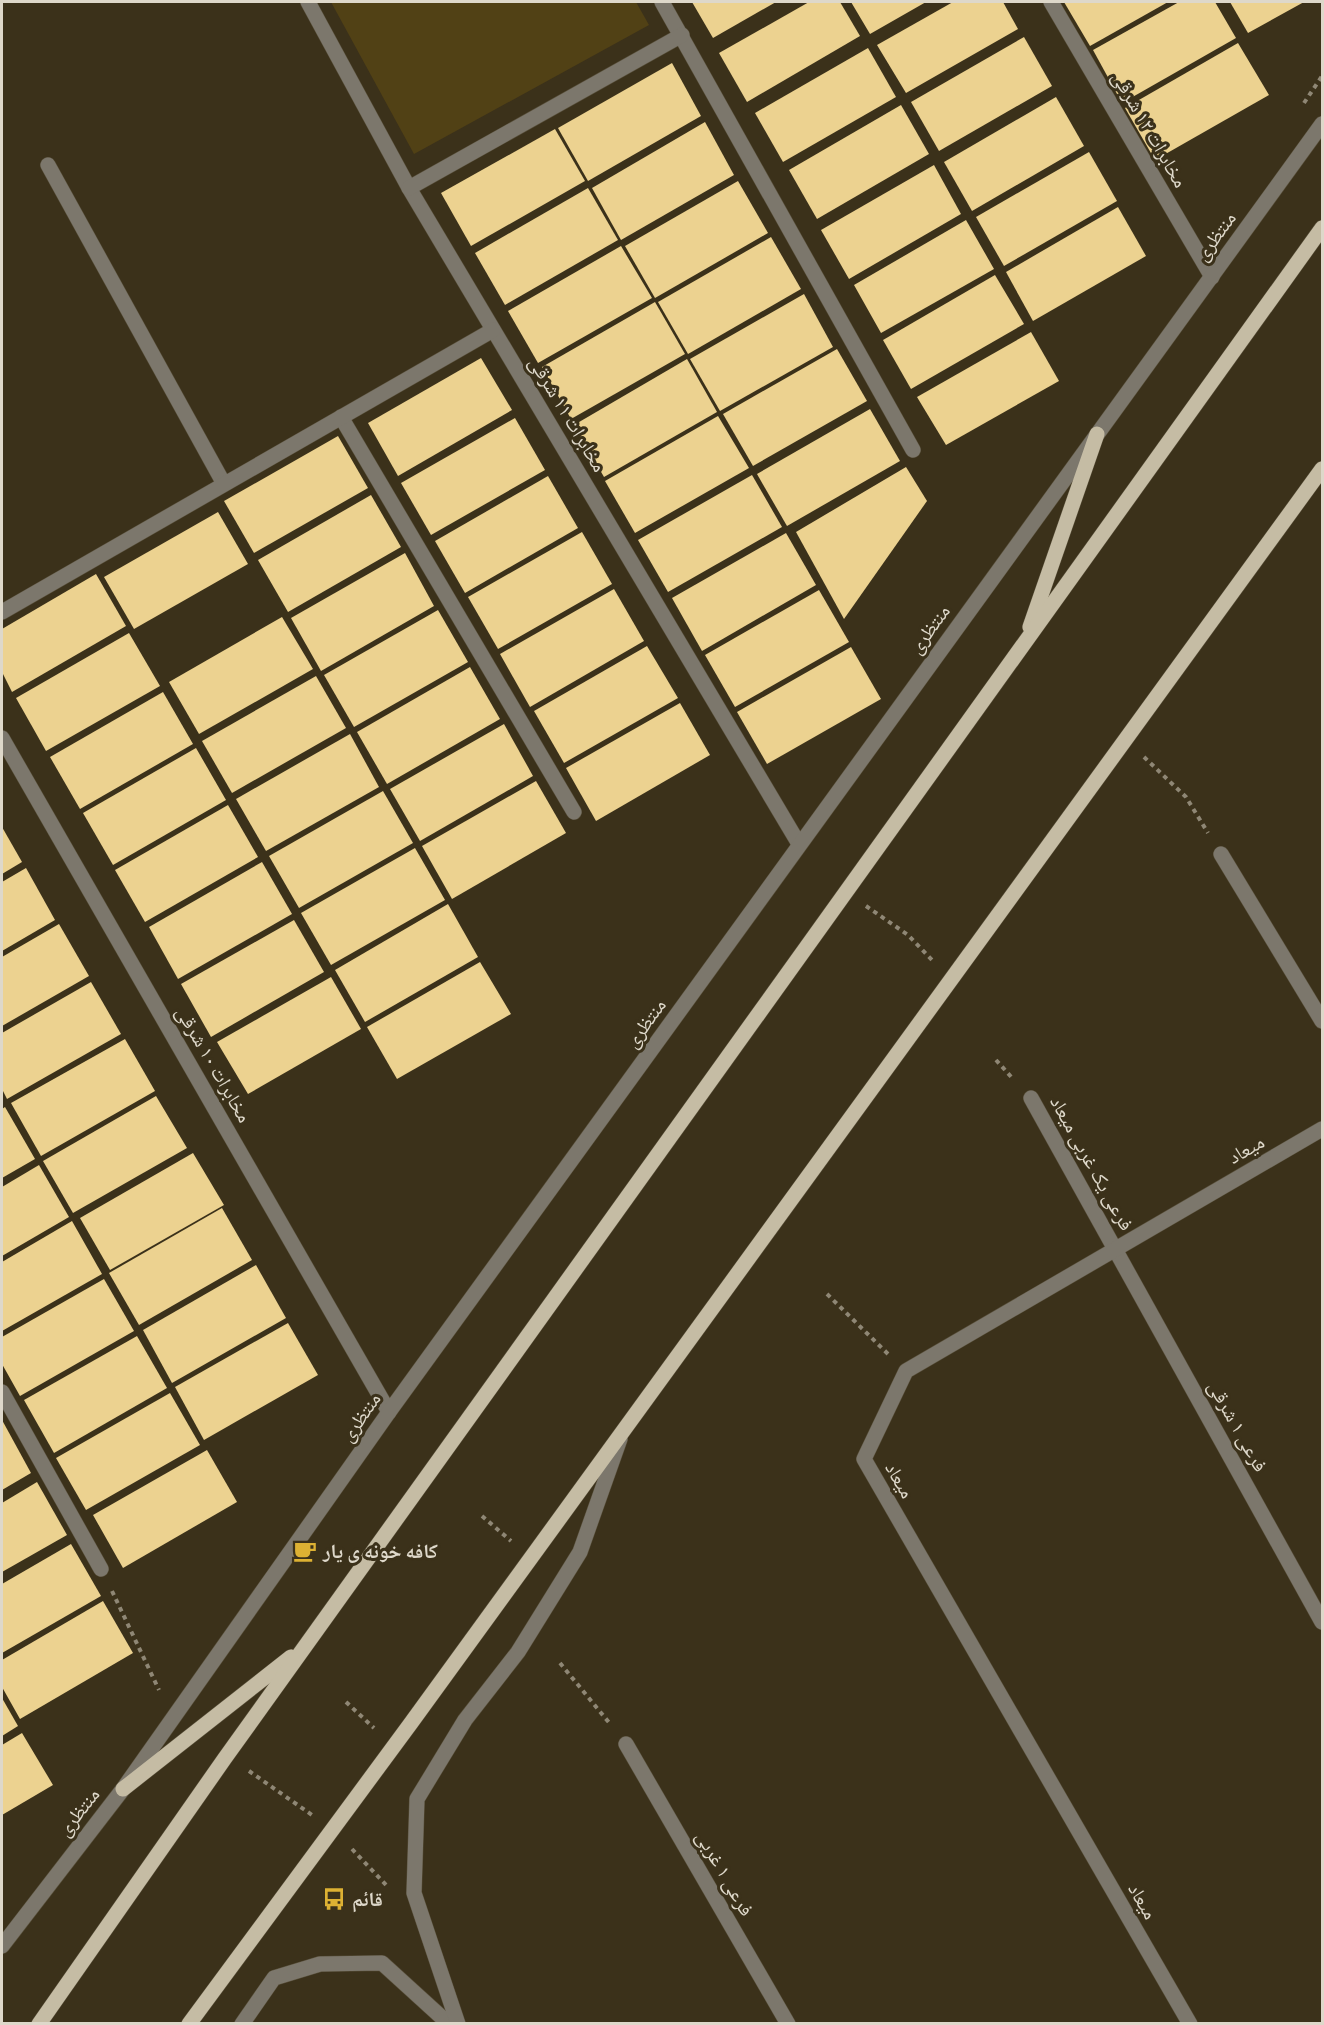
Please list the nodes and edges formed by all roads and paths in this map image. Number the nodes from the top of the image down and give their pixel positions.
1 (308, 2) edge
2 (662, 2) edge
3 (1052, 2) edge
4 (682, 35) junction
5 (1323, 124) edge
6 (48, 165) dead end
7 (409, 188) junction
8 (1323, 228) edge
9 (1212, 277) junction
10 (493, 330) junction
11 (341, 417) junction
12 (1097, 434) junction
13 (913, 450) dead end
14 (1323, 469) edge
15 (224, 484) junction
16 (2, 612) edge
17 (1025, 643) junction
18 (2, 738) edge
19 (1126, 739) junction
20 (574, 812) dead end
21 (799, 844) junction
22 (1221, 854) joint
23 (845, 894) junction
24 (908, 935) dead end
25 (1323, 1021) edge
26 (1031, 1098) dead end
27 (1323, 1129) edge
28 (1116, 1249) junction
29 (827, 1294) dead end
30 (906, 1371) junction
31 (2, 1392) edge
32 (389, 1412) junction
33 (621, 1434) junction
34 (482, 1516) dead end
35 (532, 1558) junction
36 (102, 1569) joint
37 (1323, 1622) edge
38 (305, 1646) junction
39 (560, 1664) dead end
40 (346, 1702) dead end
41 (172, 1719) junction
42 (626, 1744) joint
43 (395, 1746) junction
44 (123, 1789) junction
45 (2, 1946) edge
46 (39, 2024) edge
47 (189, 2024) edge
48 (242, 2024) edge
49 (449, 2024) edge
50 (458, 2024) edge
51 (788, 2024) edge
52 (1190, 2024) edge

1 - 7 street, مخابرات ۱۱ شرقی
2 - 4 street
3 - 9 street, مخابرات ۱۲ شرقی
4 - 7 street
4 - 13 street
5 - 9 street, منتظری
6 - 15 street
7 - 10 street, مخابرات ۱۱ شرقی
8 - 17 main road
9 - 12 street, منتظری
10 - 11 street
10 - 21 street, مخابرات ۱۱ شرقی
11 - 15 street
11 - 20 street
12 - 17 main road
12 - 21 street, منتظری
14 - 19 main road
15 - 16 street
17 - 23 main road
18 - 32 street, مخابرات ۱۰ شرقی
19 - 22 path
19 - 33 main road
21 - 32 street, منتظری
22 - 25 street
23 - 24 path
23 - 38 main road
26 - 28 street, فرعی یک غربی میعاد
27 - 28 street, میعاد
28 - 30 street, میعاد
28 - 37 street, فرعی ۱ شرقی
29 - 30 path
30 - 52 street, میعاد
31 - 36 street
32 - 41 street, منتظری
33 - 35 main road
33 - 50 street
34 - 35 path
35 - 43 main road
36 - 41 path
38 - 44 main road
38 - 46 main road
39 - 42 path
40 - 43 path
41 - 44 street, منتظری
42 - 51 street, فرعی ۱ غربی
43 - 47 main road
44 - 45 street, منتظری
48 - 49 street

